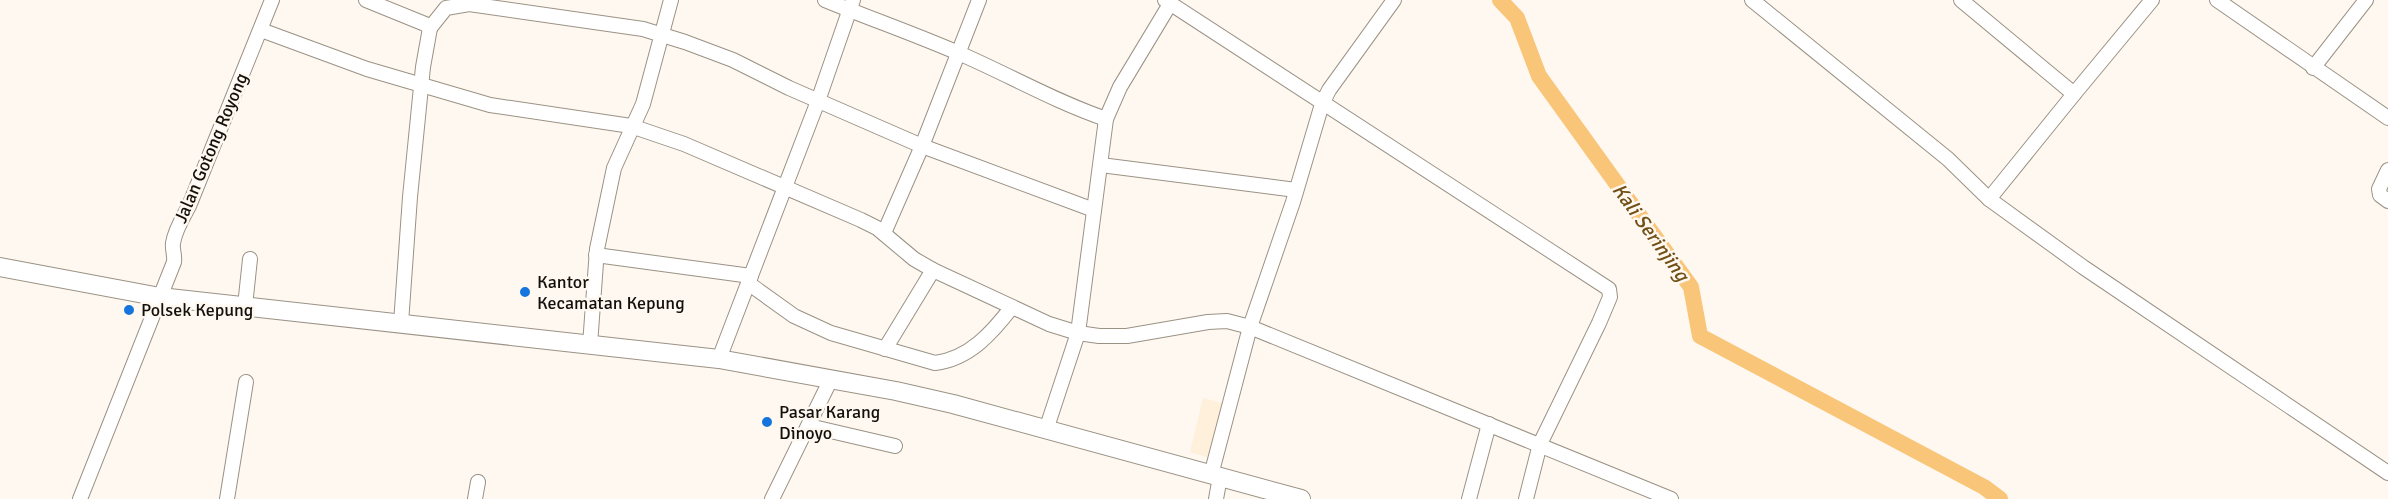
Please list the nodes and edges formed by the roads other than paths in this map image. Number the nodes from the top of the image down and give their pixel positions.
1 (272, 0) edge
2 (366, 0) edge
3 (671, 0) edge
4 (825, 0) edge
5 (979, 0) edge
6 (1394, 0) edge
7 (1752, 0) edge
8 (1961, 0) edge
9 (2152, 0) edge
10 (2217, 0) edge
11 (2366, 0) edge
12 (1168, 2) edge
13 (851, 5) edge
14 (430, 28) junction
15 (261, 30) junction
16 (662, 34) junction
17 (959, 53) junction
18 (2313, 68) junction
19 (422, 86) junction
20 (2074, 94) junction
21 (1325, 97) junction
22 (818, 101) junction
23 (2388, 118) edge
24 (1106, 119) junction
25 (631, 126) junction
26 (922, 146) junction
27 (1101, 165) junction
28 (2388, 170) edge
29 (785, 187) junction
30 (1296, 190) junction
31 (1989, 199) junction
32 (2388, 201) edge
33 (1094, 210) junction
34 (884, 233) junction
35 (596, 255) junction
36 (250, 259) dead end
37 (0, 267) edge
38 (933, 270) junction
39 (749, 279) junction
40 (160, 297) junction
41 (245, 306) junction
42 (1012, 307) junction
43 (401, 323) junction
44 (1078, 333) junction
45 (1248, 333) junction
46 (590, 345) junction
47 (885, 349) junction
48 (719, 359) junction
49 (831, 379) junction
50 (246, 381) dead end
51 (808, 426) junction
52 (1046, 430) junction
53 (1487, 430) junction
54 (895, 446) dead end
55 (1539, 448) junction
56 (2388, 473) edge
57 (1215, 476) junction
58 (478, 482) dead end
59 (80, 499) edge
60 (227, 499) edge
61 (475, 499) edge
62 (772, 499) edge
63 (1216, 499) edge
64 (1301, 499) edge
65 (1469, 499) edge
66 (1526, 499) edge
67 (1671, 499) edge

1 - 15 street, Jalan Gotong Royong
2 - 14 street
3 - 16 street
4 - 13 street
5 - 17 street
6 - 21 street
7 - 31 street
8 - 20 street
9 - 20 street
10 - 18 street
11 - 18 street
12 - 21 street
12 - 24 street
13 - 17 street
13 - 22 street
14 - 16 street
14 - 19 street
15 - 19 street
15 - 40 street, Jalan Gotong Royong
16 - 22 street
16 - 25 street
17 - 24 street
17 - 26 street
18 - 23 street
19 - 25 street
19 - 43 street
20 - 31 street
21 - 30 street
21 - 55 street
22 - 26 street
22 - 29 street
24 - 27 street
25 - 29 street
25 - 35 street
26 - 33 street
26 - 34 street
27 - 30 street
27 - 33 street
28 - 32 street
29 - 34 street
29 - 39 street
30 - 45 street
31 - 56 street
33 - 44 street
34 - 38 street
35 - 39 street
35 - 46 street
36 - 41 street
37 - 40 main road
38 - 42 street
38 - 47 street
39 - 47 street
39 - 48 street
40 - 41 main road
40 - 59 street, Jalan Gotong Royong
41 - 43 main road
42 - 44 street
42 - 47 street
43 - 46 main road
44 - 45 street
44 - 52 street
45 - 53 street
45 - 57 street
46 - 48 main road
48 - 49 main road
49 - 51 street
49 - 52 main road
50 - 60 street
51 - 54 street
51 - 62 street
52 - 57 main road
53 - 55 street
53 - 65 street
55 - 66 street
55 - 67 street
57 - 63 street
57 - 64 main road
58 - 61 street

